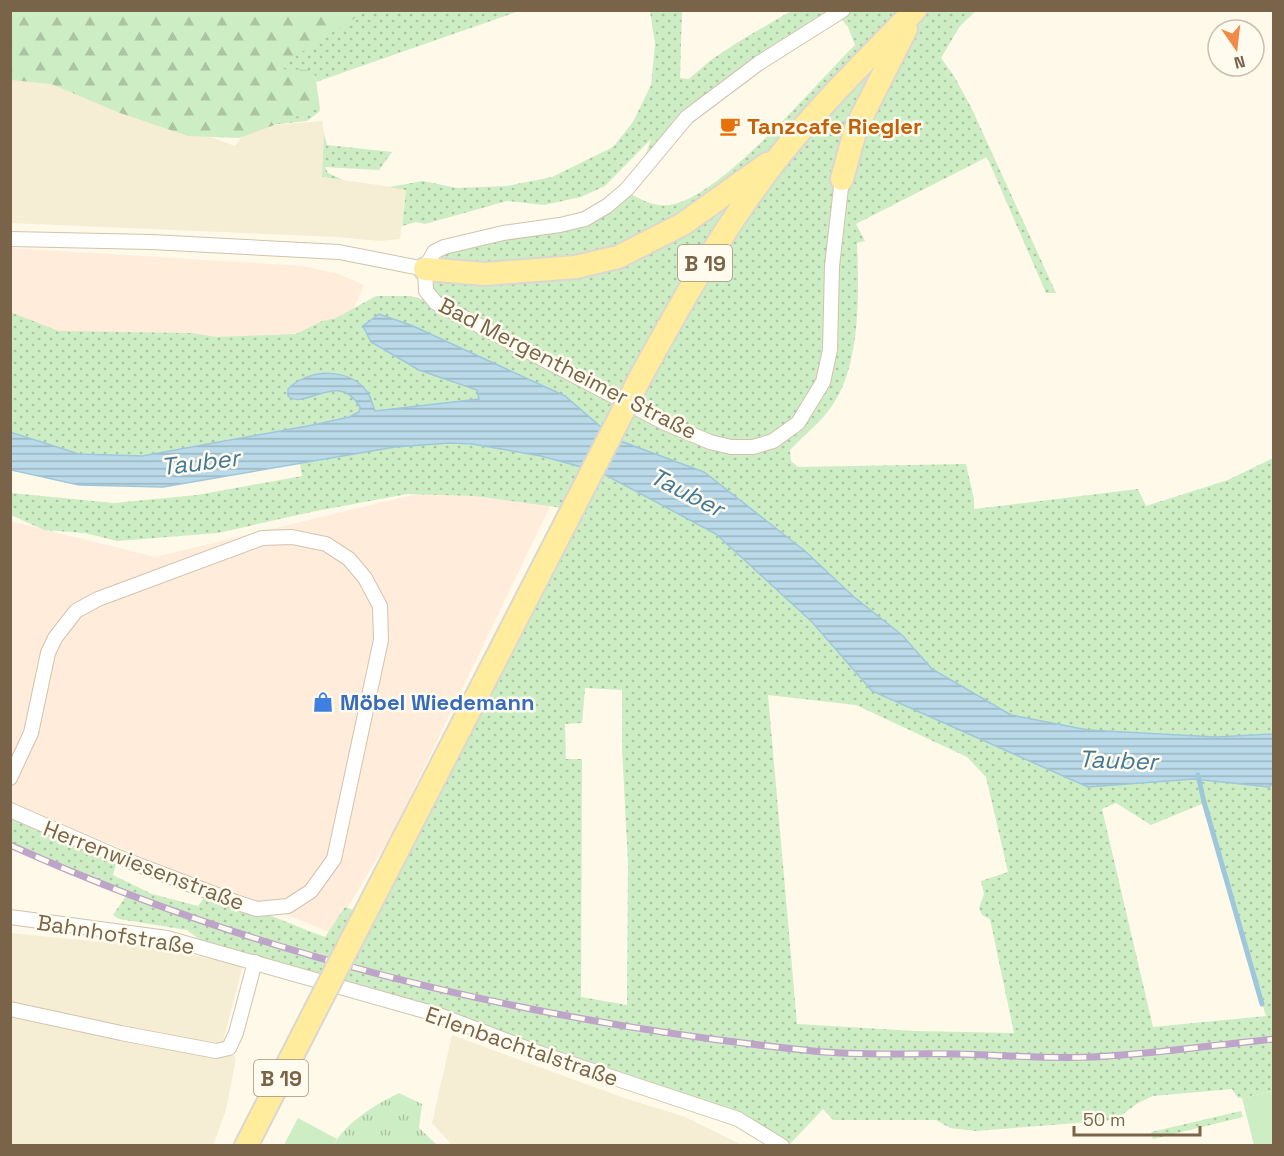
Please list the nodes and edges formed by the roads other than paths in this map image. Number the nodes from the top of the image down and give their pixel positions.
1 (843, 10) edge
2 (915, 10) edge
3 (780, 154) junction
4 (842, 179) joint
5 (10, 239) edge
6 (425, 269) junction
7 (10, 778) edge
8 (10, 810) edge
9 (10, 917) edge
10 (255, 962) junction
11 (10, 1009) edge
12 (246, 1146) edge
13 (782, 1146) edge

1 - 6 street, Bad Mergentheimer Straße
2 - 3 main road, B 19
2 - 4 main road
3 - 6 main road
3 - 12 main road, B 19, bridge
4 - 6 street, Bad Mergentheimer Straße
5 - 6 street, Bad Mergentheimer Straße
7 - 8 street, Herrenwiesenstraße
9 - 10 street, Bahnhofstraße
10 - 11 street
10 - 13 street, Erlenbachtalstraße

